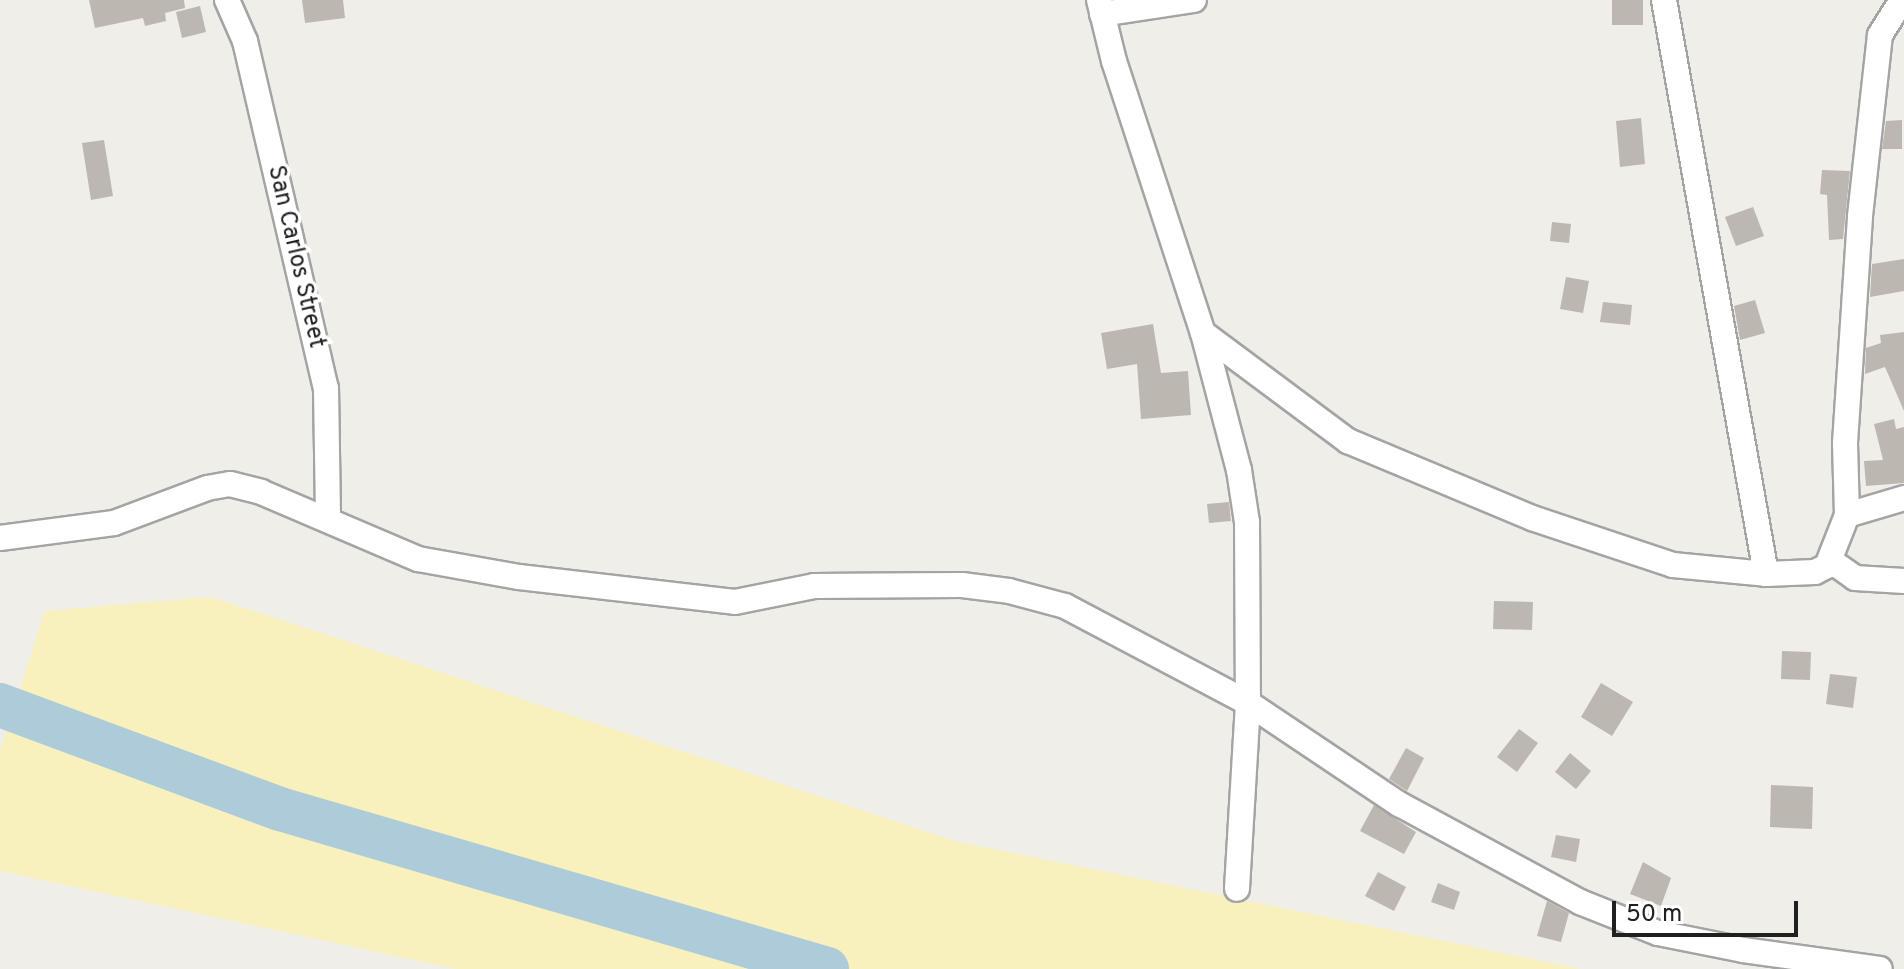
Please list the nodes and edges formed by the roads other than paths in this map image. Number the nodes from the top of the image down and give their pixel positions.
1 (227, 0) edge
2 (1194, 0) edge
3 (1664, 0) edge
4 (1902, 0) edge
5 (1100, 7) edge
6 (1203, 333) junction
7 (1904, 498) edge
8 (1847, 515) junction
9 (328, 520) junction
10 (0, 538) edge
11 (1831, 561) junction
12 (1766, 574) junction
13 (1904, 581) edge
14 (1248, 703) junction
15 (1237, 889) dead end
16 (1880, 969) edge

1 - 9 street, San Carlos Street
2 - 5 street
3 - 12 street
4 - 8 street
5 - 6 street
6 - 12 street
6 - 14 street
7 - 8 street
8 - 11 street
9 - 10 street
9 - 14 street
11 - 12 street
11 - 13 street
14 - 15 street
14 - 16 street

